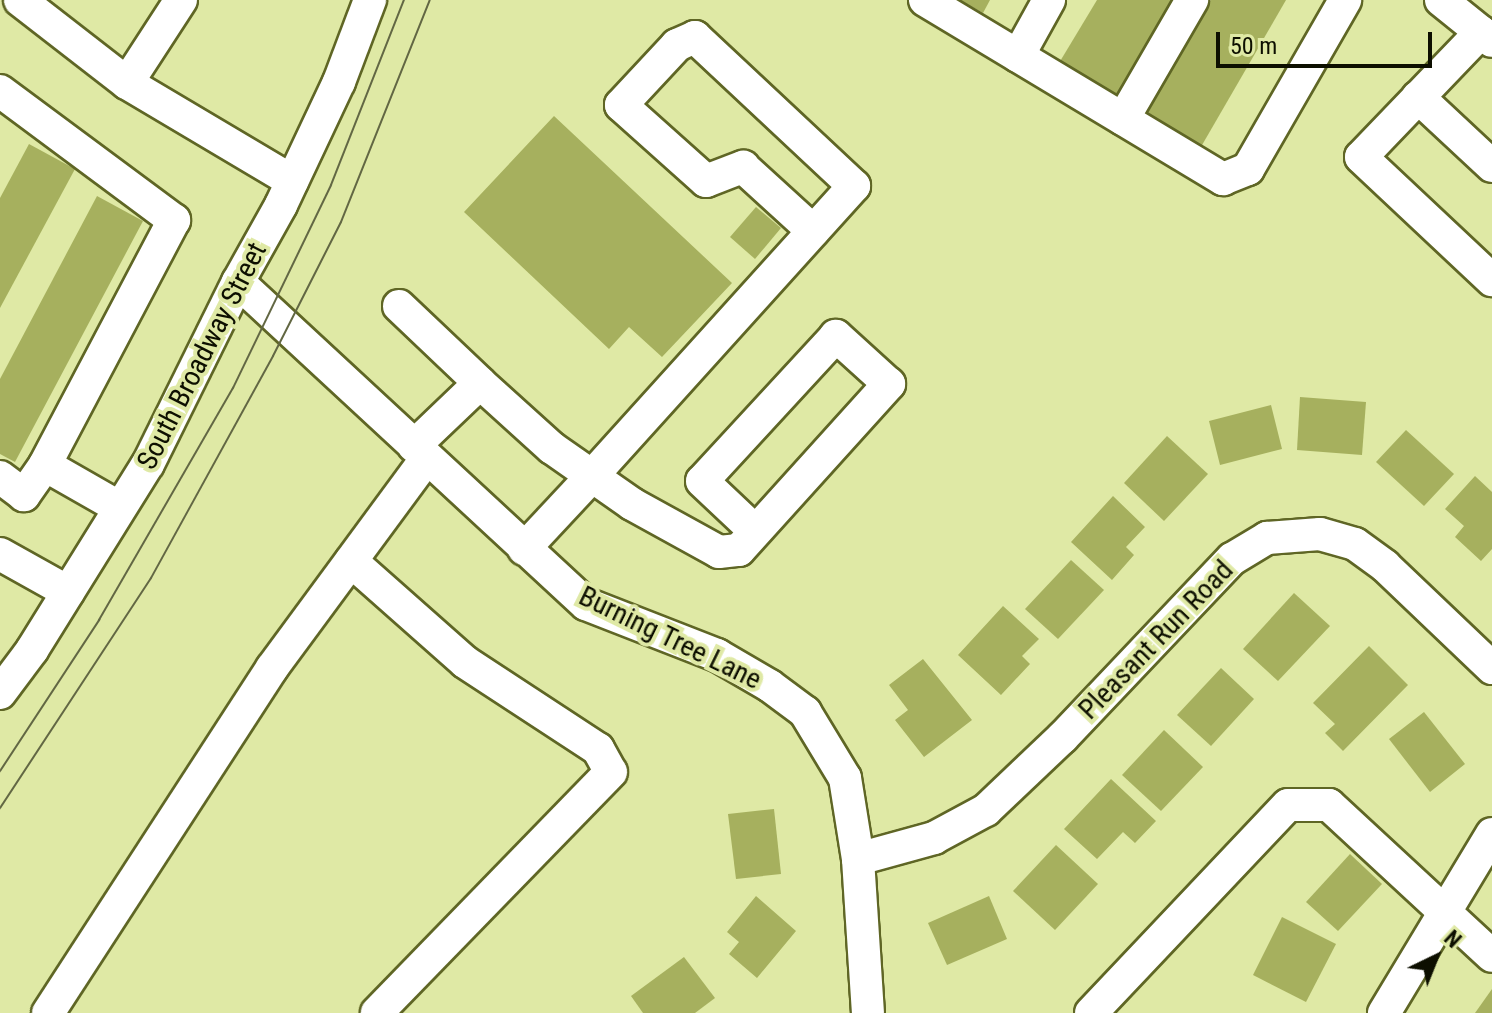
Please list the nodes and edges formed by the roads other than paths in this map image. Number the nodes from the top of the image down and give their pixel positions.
1 (20, 0) edge
2 (181, 0) edge
3 (370, 0) edge
4 (925, 0) edge
5 (1049, 0) edge
6 (1192, 0) edge
7 (1345, 0) edge
8 (1441, 0) edge
9 (1486, 36) edge
10 (1018, 56) junction
11 (127, 83) junction
12 (0, 91) edge
13 (1418, 97) junction
14 (1123, 119) junction
15 (1492, 166) edge
16 (292, 181) junction
17 (813, 231) junction
18 (1492, 280) edge
19 (238, 282) junction
20 (399, 306) dead end
21 (480, 383) junction
22 (420, 452) junction
23 (45, 465) junction
24 (592, 476) junction
25 (0, 477) edge
26 (120, 508) junction
27 (755, 531) junction
28 (524, 549) junction
29 (0, 554) edge
30 (351, 561) junction
31 (68, 592) junction
32 (1492, 668) edge
33 (0, 693) edge
34 (1492, 834) edge
35 (858, 859) junction
36 (1444, 911) junction
37 (1492, 956) edge
38 (48, 1013) edge
39 (377, 1013) edge
40 (868, 1013) edge
41 (1091, 1013) edge
42 (1384, 1013) edge

1 - 11 street
2 - 11 street
3 - 16 street, South Broadway Street
4 - 10 street
5 - 10 street
6 - 14 street
7 - 14 street
8 - 9 street
9 - 13 street
10 - 14 street
11 - 16 street
12 - 23 street
13 - 15 street
13 - 18 street
16 - 19 street, South Broadway Street
17 - 17 street
17 - 24 street
19 - 22 street, Burning Tree Lane
19 - 26 street, South Broadway Street
20 - 21 street
21 - 22 street
21 - 24 street
22 - 28 street, Burning Tree Lane
22 - 30 street
23 - 25 street
23 - 26 street
24 - 27 street
24 - 28 street
26 - 31 street, South Broadway Street
27 - 27 street
28 - 35 street, Burning Tree Lane
29 - 31 street
30 - 38 street
30 - 39 street
31 - 33 street, South Broadway Street
32 - 35 street, Pleasant Run Road
34 - 36 street
35 - 40 street, Burning Tree Lane
36 - 37 street
36 - 41 street
36 - 42 street

